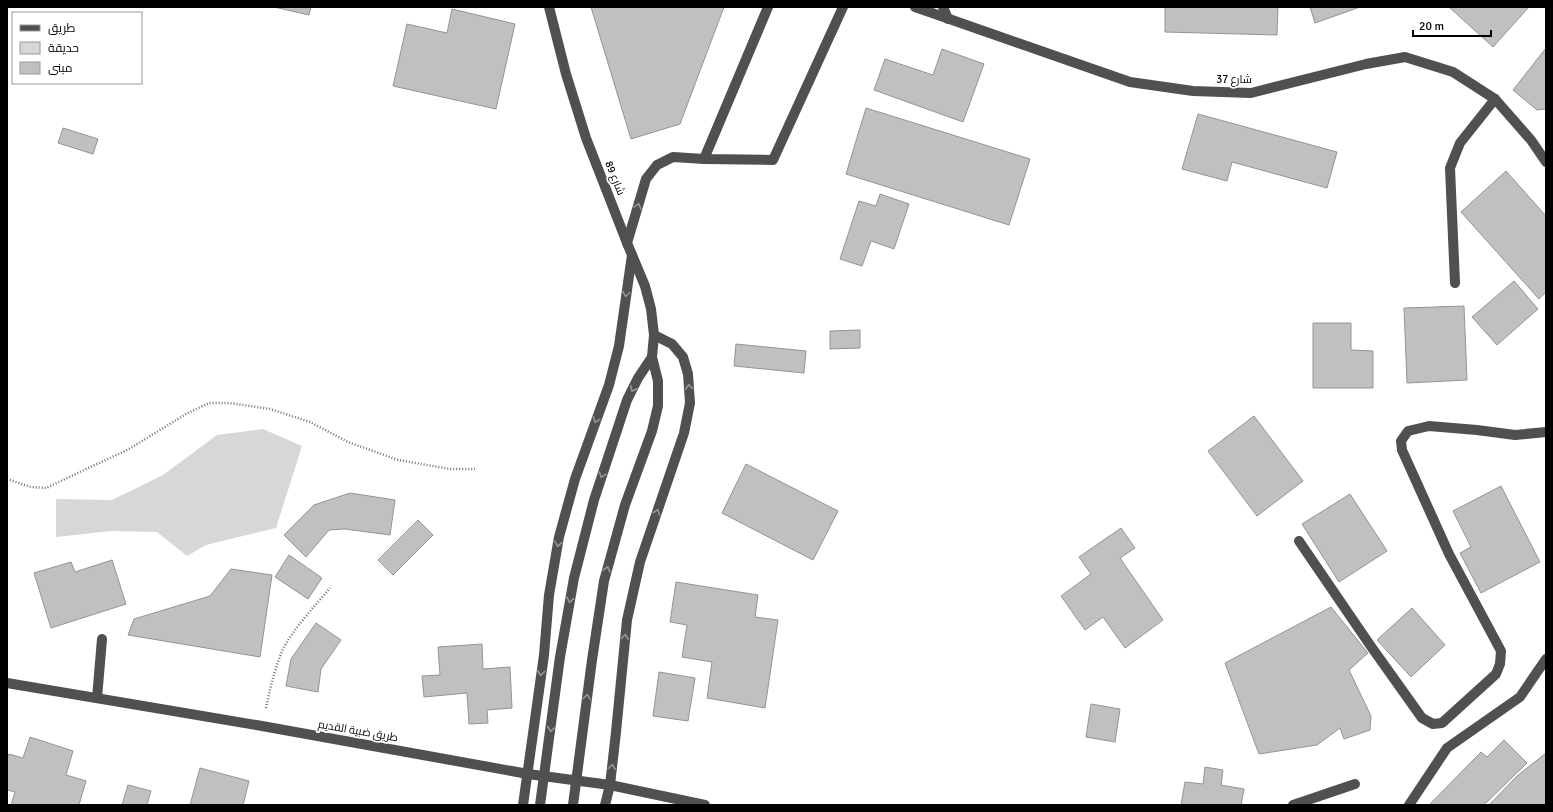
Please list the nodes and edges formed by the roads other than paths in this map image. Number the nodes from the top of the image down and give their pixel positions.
1 (549, 7) edge
2 (768, 7) edge
3 (843, 7) edge
4 (914, 7) edge
5 (943, 7) edge
6 (948, 19) junction
7 (1495, 99) junction
8 (704, 159) junction
9 (1546, 162) edge
10 (627, 243) junction
11 (632, 255) junction
12 (1455, 283) dead end
13 (654, 335) junction
14 (652, 357) junction
15 (1546, 432) edge
16 (1299, 541) dead end
17 (102, 639) dead end
18 (1546, 659) edge
19 (7, 683) edge
20 (97, 698) junction
21 (528, 774) junction
22 (1355, 784) dead end
23 (610, 785) junction
24 (523, 805) edge
25 (540, 805) edge
26 (573, 805) edge
27 (605, 805) edge
28 (705, 805) edge
29 (1293, 805) edge
30 (1409, 805) edge

1 - 10 street, شارع 89
2 - 8 street
3 - 8 street
4 - 6 street, شارع 37
5 - 6 street
6 - 7 street, شارع 37
7 - 9 street, شارع 37
7 - 12 street
10 -> 8 street
10 - 11 street, شارع 89
11 - 13 street, شارع 89
11 -> 21 street
13 - 14 street, شارع 89
23 -> 13 street
14 -> 25 street
26 -> 14 street
15 - 16 street
17 - 20 street
18 - 30 street
19 - 20 street, طريق ضبية القديم
20 - 21 street, طريق ضبية القديم
21 - 23 street, طريق ضبية القديم
21 - 24 street
22 - 29 street
23 - 27 street
23 - 28 street, طريق ضبية القديم

